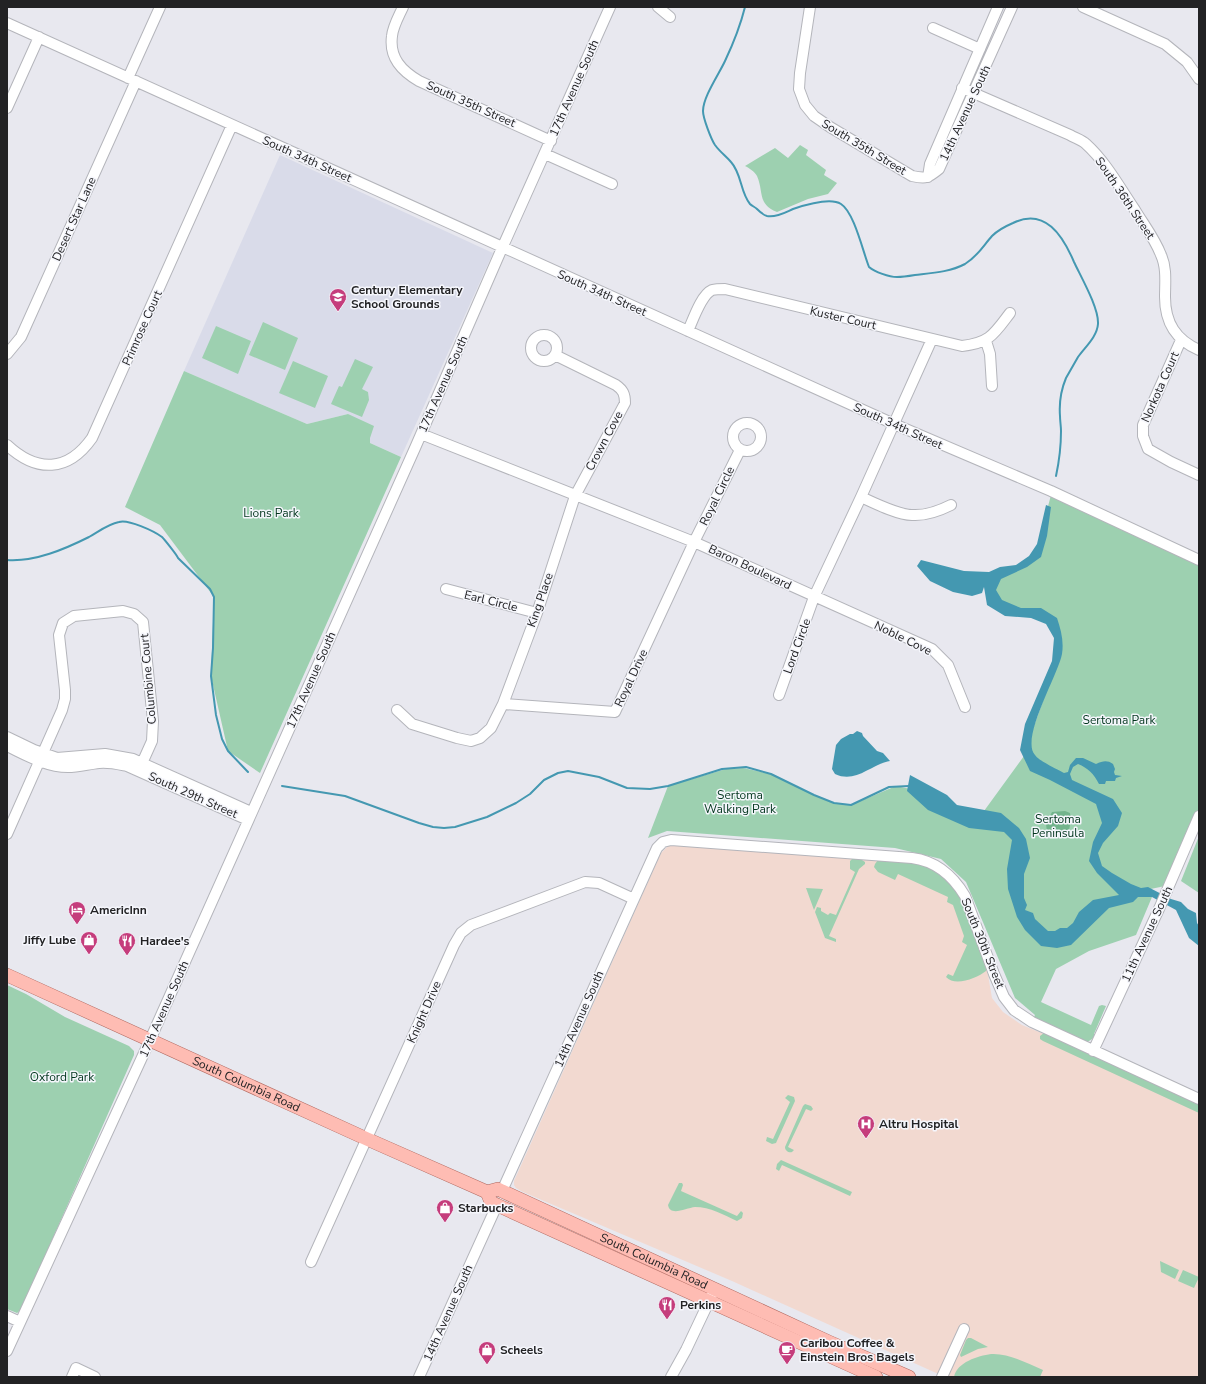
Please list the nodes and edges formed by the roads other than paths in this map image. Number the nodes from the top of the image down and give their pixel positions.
1 (160, 7) edge
2 (403, 7) edge
3 (610, 7) edge
4 (658, 7) edge
5 (810, 7) edge
6 (998, 7) edge
7 (1012, 7) edge
8 (1082, 7) edge
9 (670, 17) dead end
10 (7, 23) edge
11 (933, 28) dead end
12 (39, 37) junction
13 (980, 49) junction
14 (132, 80) junction
15 (1199, 80) edge
16 (962, 88) junction
17 (974, 93) junction
18 (7, 108) edge
19 (232, 125) junction
20 (550, 141) junction
21 (545, 154) junction
22 (928, 177) junction
23 (612, 184) dead end
24 (503, 248) junction
25 (1010, 313) dead end
26 (688, 331) junction
27 (932, 339) junction
28 (1181, 340) junction
29 (986, 341) junction
30 (1199, 350) edge
31 (7, 354) edge
32 (554, 355) dead end
33 (992, 386) dead end
34 (894, 424) junction
35 (421, 434) junction
36 (7, 445) edge
37 (740, 450) dead end
38 (1199, 475) edge
39 (575, 496) junction
40 (861, 497) junction
41 (951, 505) dead end
42 (694, 542) junction
43 (1199, 560) edge
44 (446, 589) dead end
45 (814, 597) junction
46 (537, 612) junction
47 (779, 695) dead end
48 (503, 704) junction
49 (965, 706) dead end
50 (397, 710) dead end
51 (7, 737) edge
52 (7, 746) edge
53 (41, 758) junction
54 (141, 767) junction
55 (250, 816) junction
56 (1199, 816) edge
57 (7, 834) edge
58 (657, 848) joint
59 (634, 899) junction
60 (7, 974) edge
61 (150, 1040) junction
62 (1093, 1051) junction
63 (1199, 1099) edge
64 (367, 1139) junction
65 (502, 1191) junction
66 (487, 1192) junction
67 (497, 1205) junction
68 (536, 1208) junction
69 (311, 1262) dead end
70 (715, 1288) junction
71 (709, 1301) junction
72 (7, 1316) edge
73 (20, 1322) junction
74 (964, 1330) dead end
75 (7, 1351) edge
76 (72, 1377) edge
77 (96, 1377) edge
78 (419, 1377) edge
79 (671, 1377) edge
80 (876, 1377) edge
81 (909, 1377) edge
82 (942, 1377) edge

1 - 14 street, Desert Star Lane
2 - 20 street, South 35th Street
3 - 20 street, 17th Avenue South
4 - 9 street
5 - 22 street, South 35th Street
6 - 13 street, 14th Avenue South
7 - 17 street, 14th Avenue South
8 - 15 street
10 - 12 street, South 34th Street
11 - 13 street
12 - 14 street, South 34th Street
12 - 18 street
13 - 16 street, 14th Avenue South
14 - 19 street, South 34th Street
14 - 31 street, Desert Star Lane
16 - 17 street, South 36th Street
16 - 22 street, 14th Avenue South
17 - 22 street, 14th Avenue South
17 - 28 street, South 36th Street
19 - 24 street, South 34th Street
19 - 36 street, Primrose Court
20 - 21 street, 17th Avenue South
21 - 23 street
21 - 24 street, 17th Avenue South
24 - 26 street, South 34th Street
24 - 35 street, 17th Avenue South
25 - 29 street
26 - 27 street, Kuster Court
26 - 34 street, South 34th Street
27 - 29 street, Kuster Court
27 - 34 street
28 - 30 street, South 36th Street
28 - 38 street, Norkota Court
29 - 33 street
32 - 39 street, Crown Cove
34 - 40 street
34 - 43 street, South 34th Street
35 - 39 street, Baron Boulevard
35 - 55 street, 17th Avenue South
37 - 42 street, Royal Circle
39 - 42 street, Baron Boulevard
39 - 46 street, King Place
40 - 41 street
40 - 45 street
42 - 45 street, Baron Boulevard
42 - 48 street, Royal Drive
44 - 46 street, Earl Circle
45 - 47 street, Lord Circle
45 - 49 street, Noble Cove
46 - 48 street, King Place
48 - 50 street, King Place
51 - 53 street, South 29th Street
52 - 53 street, South 29th Street
53 - 54 street, South 29th Street
53 - 54 street, Columbine Court
53 - 57 street
54 - 55 street, South 29th Street
55 - 61 street, 17th Avenue South
56 - 62 street, 11th Avenue South
58 - 59 street, 14th Avenue South
58 - 62 street, South 30th Street
59 - 64 street, Knight Drive
59 - 65 street, 14th Avenue South
60 - 61 main road, South Columbia Road
61 - 64 main road, South Columbia Road
61 - 73 street, 17th Avenue South
62 - 63 street, South 30th Street
64 - 66 main road, South Columbia Road
64 - 69 street, Knight Drive
65 - 66 main road, South Columbia Road
65 - 68 main road, South Columbia Road
66 - 67 main road, South Columbia Road
67 - 68 main road
67 - 71 main road, South Columbia Road
67 - 78 street, 14th Avenue South
68 - 70 main road, South Columbia Road
70 - 71 street
70 - 81 main road, South Columbia Road
71 - 79 street
71 - 80 main road, South Columbia Road
72 - 73 street
73 - 75 street, 17th Avenue South
74 - 82 street
76 - 77 street

